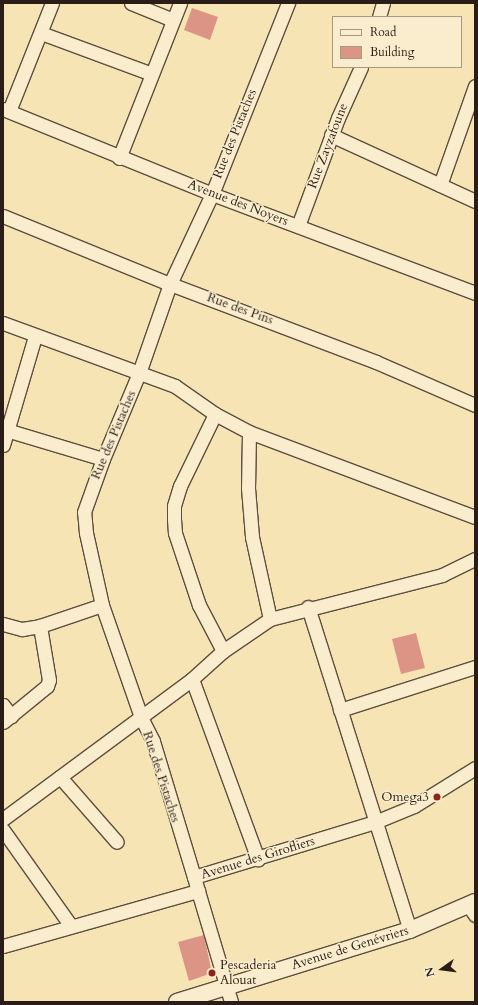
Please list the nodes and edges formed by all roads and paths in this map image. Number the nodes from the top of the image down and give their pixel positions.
1 (52, 3) edge
2 (131, 3) edge
3 (180, 3) edge
4 (288, 3) edge
5 (173, 20) junction
6 (41, 33) junction
7 (360, 68) edge
8 (152, 74) junction
9 (475, 86) edge
10 (6, 110) edge
11 (331, 135) junction
12 (119, 158) junction
13 (440, 185) junction
14 (212, 194) junction
15 (475, 201) edge
16 (3, 216) edge
17 (298, 226) junction
18 (170, 284) junction
19 (475, 293) edge
20 (3, 323) edge
21 (35, 336) junction
22 (140, 373) junction
23 (475, 405) edge
24 (215, 414) junction
25 (5, 429) edge
26 (249, 432) junction
27 (3, 445) edge
28 (103, 459) junction
29 (475, 517) edge
30 (475, 559) edge
31 (102, 605) junction
32 (308, 607) junction
33 (270, 619) junction
34 (3, 624) edge
35 (40, 626) junction
36 (222, 652) junction
37 (475, 667) edge
38 (192, 679) junction
39 (3, 705) edge
40 (340, 710) junction
41 (141, 718) junction
42 (7, 719) edge
43 (475, 768) edge
44 (60, 777) junction
45 (3, 819) edge
46 (375, 822) junction
47 (3, 830) edge
48 (117, 842) dead end
49 (258, 859) junction
50 (194, 877) junction
51 (198, 891) junction
52 (473, 907) edge
53 (71, 926) junction
54 (410, 930) junction
55 (3, 946) edge
56 (227, 986) junction
57 (177, 1002) edge
58 (231, 1002) edge

1 - 6 street
2 - 5 street
3 - 5 street
4 - 14 street, Rue des Pistaches
5 - 8 street
6 - 8 street
6 - 10 street
7 - 11 street, Rue Zayzafoune
8 - 12 street
9 - 13 street
10 - 12 street, Avenue des Noyers
11 - 13 street
11 - 17 street, Rue Zayzafoune
12 - 14 street, Avenue des Noyers
13 - 15 street
14 - 17 street, Avenue des Noyers
14 - 18 street, Rue des Pistaches
16 - 18 street, Rue des Pins
17 - 19 street, Avenue des Noyers
18 - 22 street, Rue des Pistaches
18 - 23 street, Rue des Pins
20 - 21 street
21 - 22 street
21 - 25 street
22 - 24 street
22 - 28 street, Rue des Pistaches
24 - 26 street
24 - 36 street
25 - 27 street
25 - 28 street
26 - 29 street
26 - 33 street
28 - 31 street, Rue des Pistaches
30 - 32 street
31 - 35 street
31 - 41 street, Rue des Pistaches
32 - 33 street
32 - 40 street
33 - 36 street
34 - 35 street
35 - 42 street
36 - 38 street
37 - 40 street
38 - 41 street
38 - 49 street
39 - 42 street
40 - 46 street
41 - 44 street
41 - 50 street, Rue des Pistaches
43 - 46 street, Avenue des Girofliers
44 - 45 street
44 - 48 street
46 - 49 street, Avenue des Girofliers
46 - 54 street
47 - 53 street
49 - 50 street, Avenue des Girofliers
50 - 51 street, Avenue des Girofliers
51 - 53 street, Avenue des Girofliers
51 - 56 street
52 - 54 street, Avenue de Genévriers
53 - 55 street, Avenue des Girofliers
54 - 56 street, Avenue de Genévriers
56 - 57 street, Avenue de Genévriers
56 - 58 street

